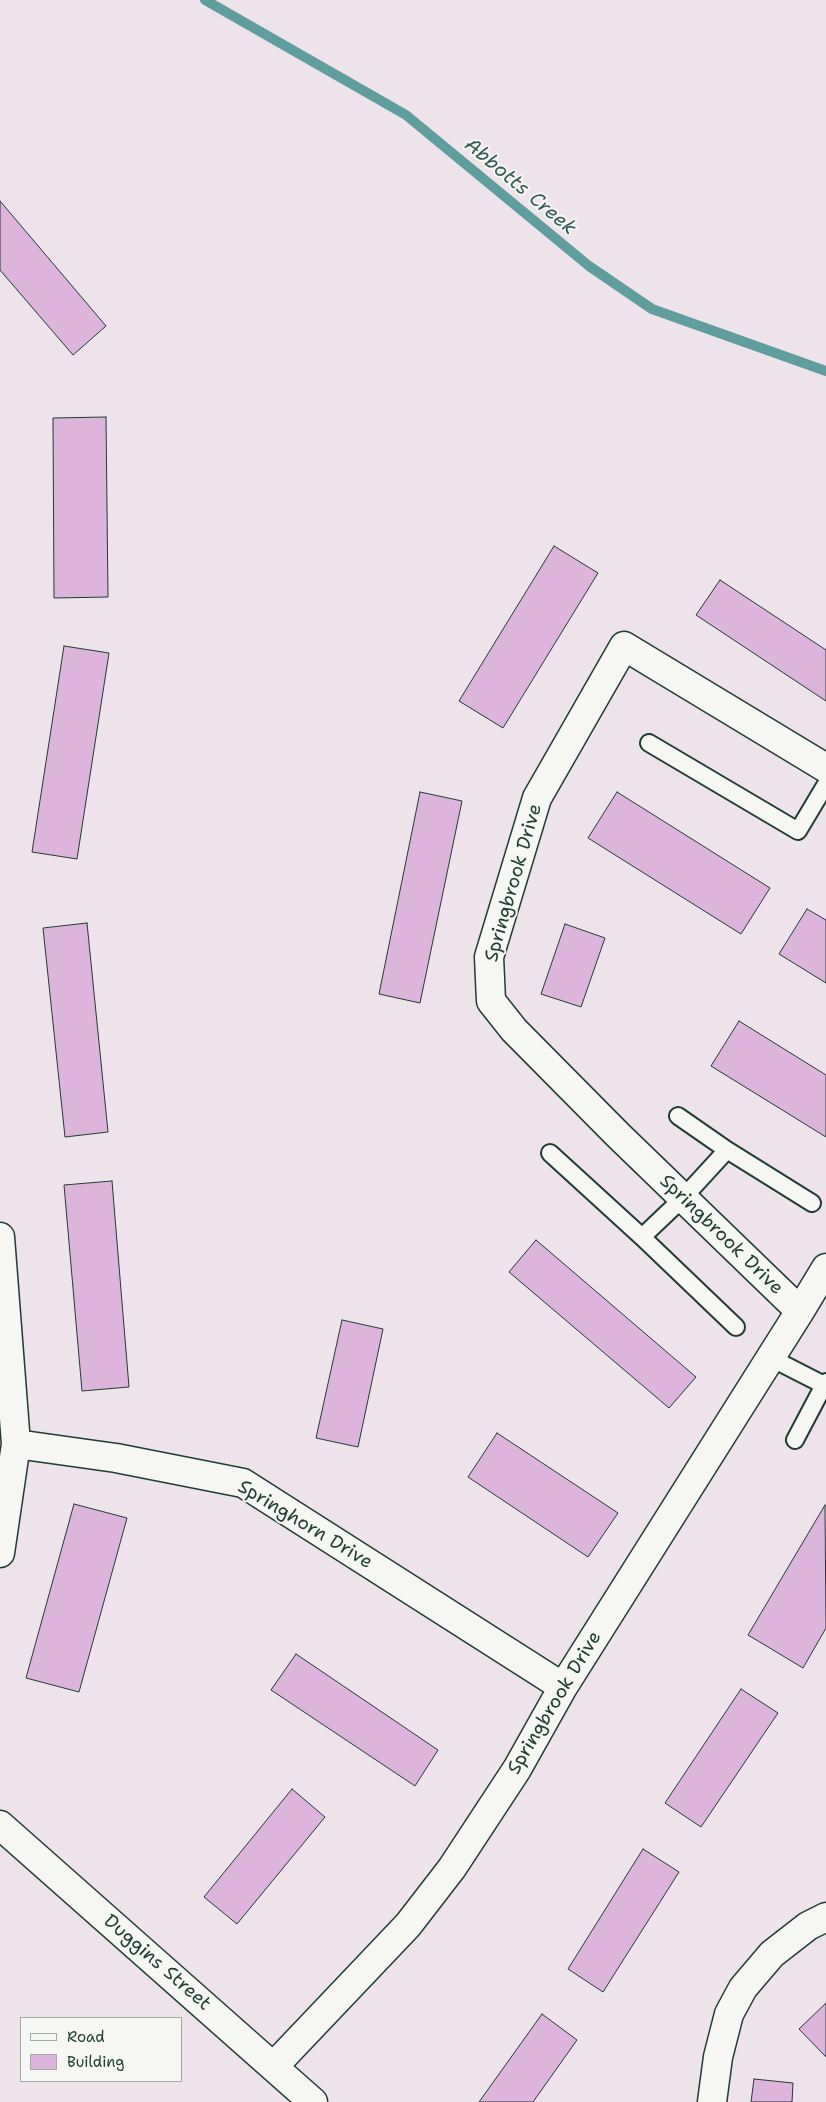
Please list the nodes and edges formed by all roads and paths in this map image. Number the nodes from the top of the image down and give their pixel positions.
1 (648, 744) dead end
2 (826, 768) edge
3 (826, 784) edge
4 (678, 1116) dead end
5 (727, 1150) junction
6 (550, 1152) dead end
7 (683, 1198) junction
8 (812, 1204) dead end
9 (0, 1237) edge
10 (642, 1237) junction
11 (826, 1268) edge
12 (800, 1311) junction
13 (736, 1327) dead end
14 (771, 1358) junction
15 (825, 1384) edge
16 (795, 1440) dead end
17 (16, 1444) junction
18 (0, 1553) edge
19 (563, 1687) junction
20 (0, 1825) edge
21 (826, 1917) edge
22 (274, 2066) junction
23 (313, 2102) edge
24 (712, 2102) edge

1 - 3 lane
2 - 7 street, Springbrook Drive
4 - 5 lane
5 - 7 lane
5 - 8 lane
6 - 10 lane
7 - 10 lane
7 - 12 street, Springbrook Drive
9 - 17 street
10 - 13 lane
11 - 12 street, Springbrook Drive
12 - 14 street, Springbrook Drive
14 - 15 lane
14 - 19 street, Springbrook Drive
15 - 16 lane
17 - 18 street
17 - 19 street, Springhorn Drive
19 - 22 street, Springbrook Drive
20 - 22 street, Duggins Street
21 - 24 street
22 - 23 street, Duggins Street

